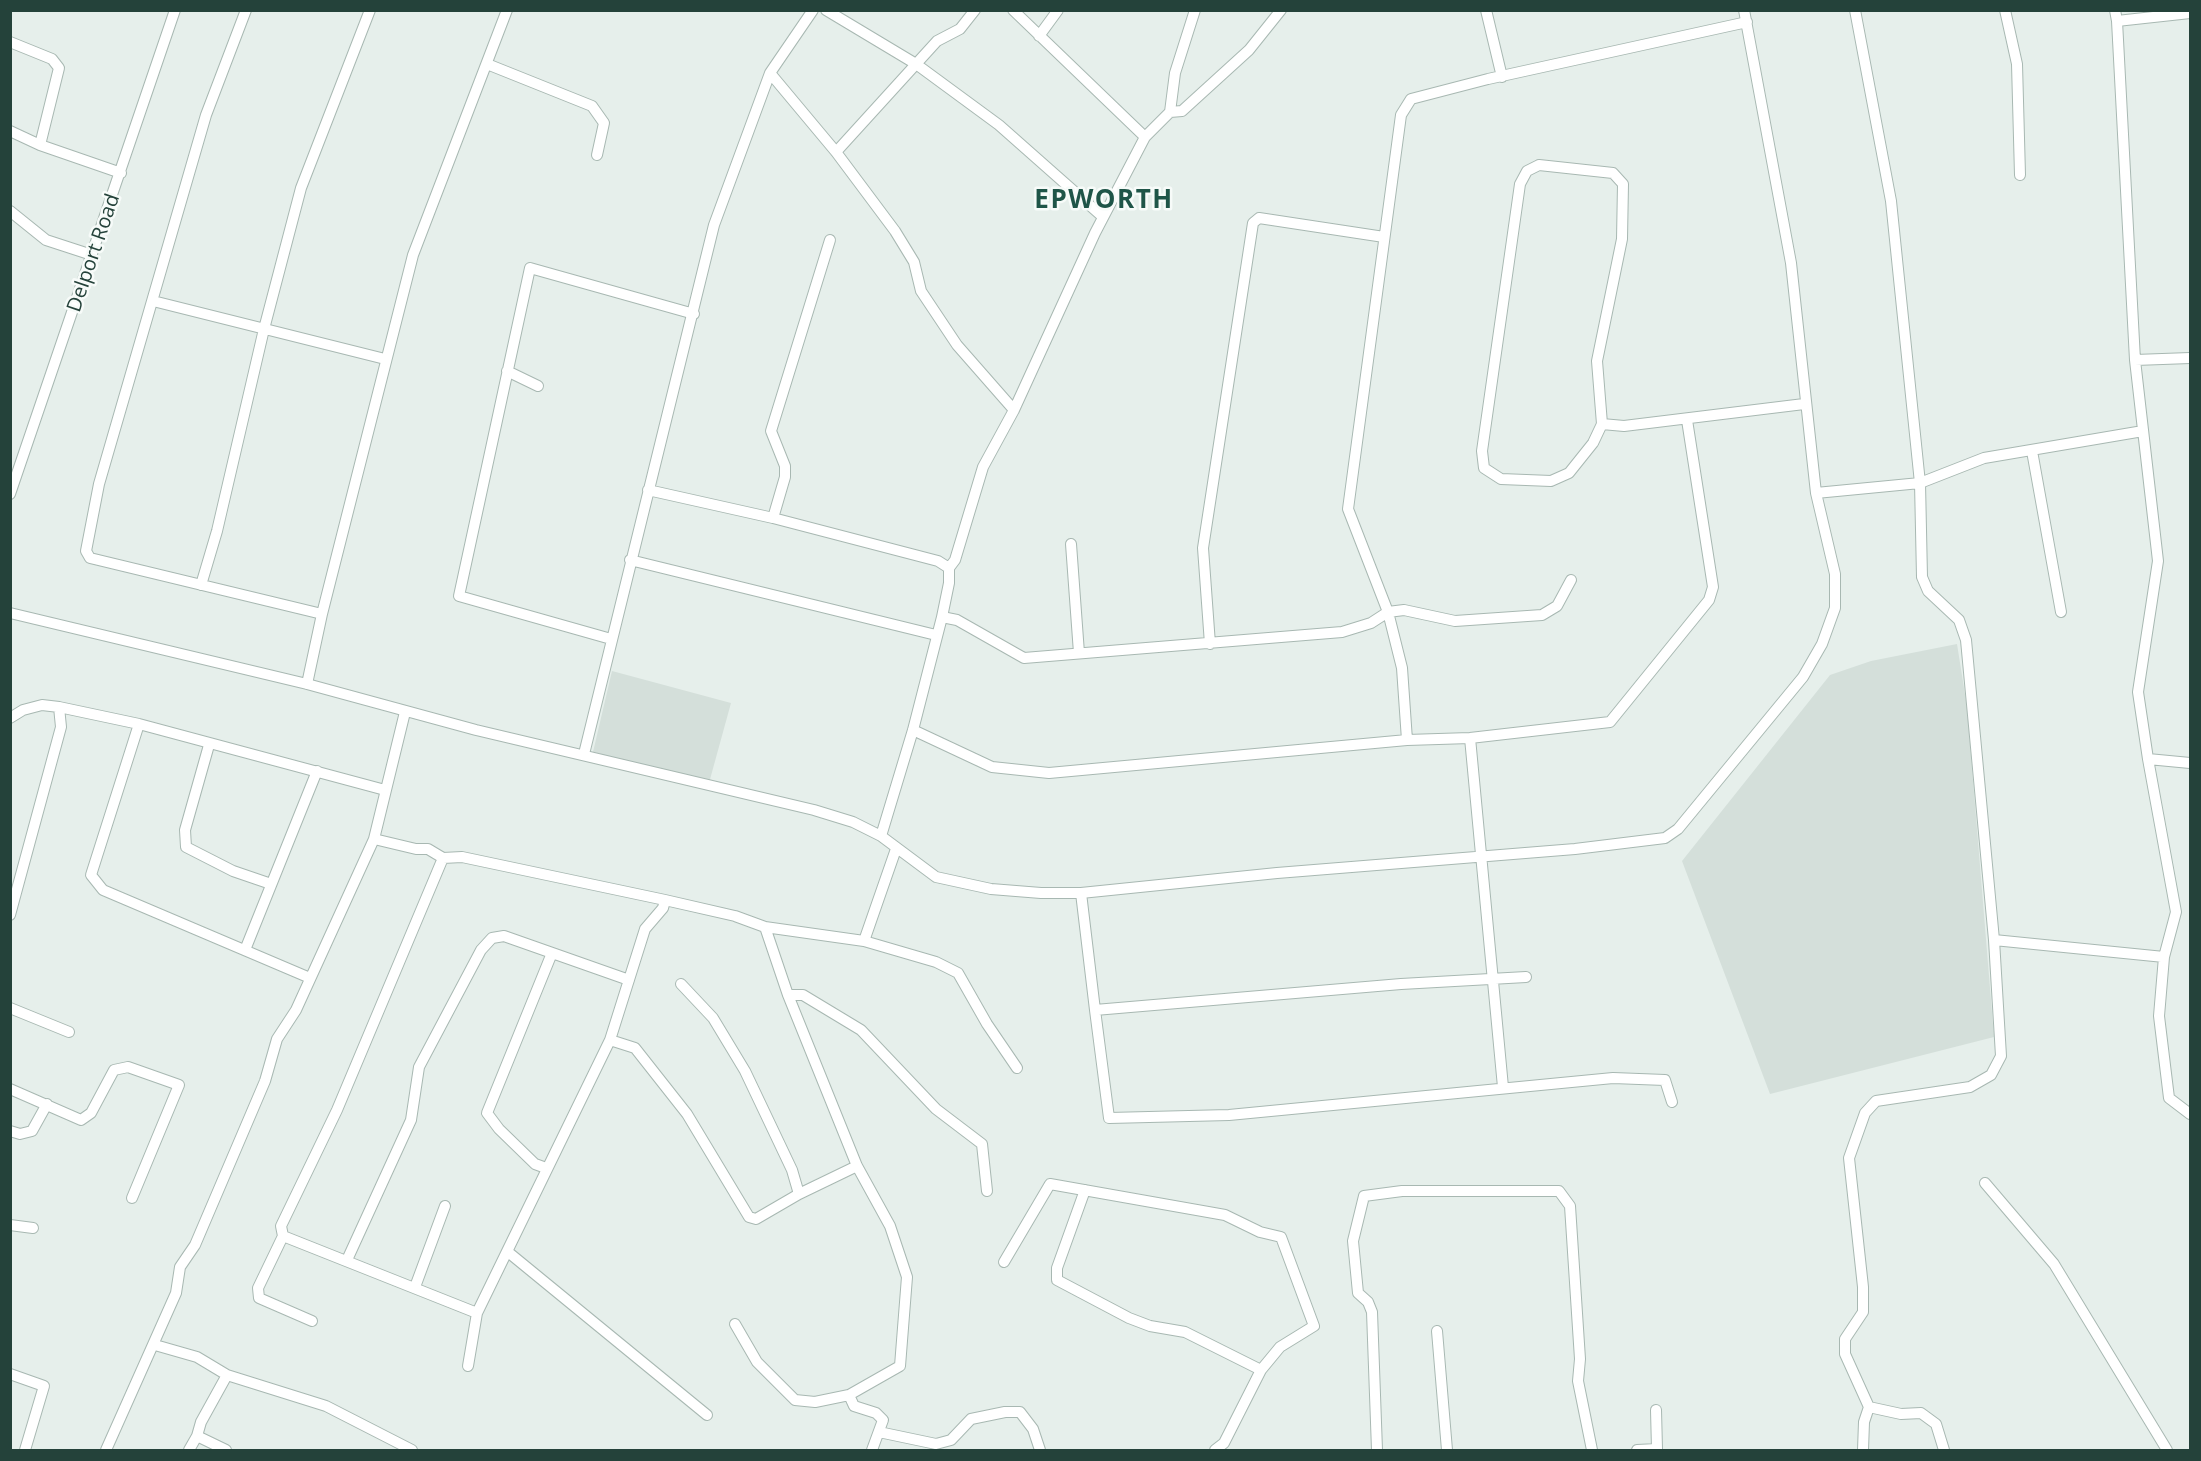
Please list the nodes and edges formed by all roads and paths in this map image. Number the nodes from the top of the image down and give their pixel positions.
1 (175, 10) edge
2 (246, 10) edge
3 (370, 10) edge
4 (507, 10) edge
5 (813, 10) edge
6 (826, 10) edge
7 (975, 10) edge
8 (1013, 10) edge
9 (1058, 10) edge
10 (1195, 10) edge
11 (1281, 10) edge
12 (1486, 10) edge
13 (1855, 10) edge
14 (2005, 10) edge
15 (2190, 13) edge
16 (1745, 16) edge
17 (2116, 16) edge
18 (1039, 36) junction
19 (10, 42) edge
20 (487, 64) junction
21 (916, 64) junction
22 (770, 73) junction
23 (1502, 77) junction
24 (1170, 112) junction
25 (10, 131) edge
26 (1145, 137) junction
27 (40, 145) junction
28 (836, 152) junction
29 (597, 155) dead end
30 (121, 173) junction
31 (2020, 175) dead end
32 (10, 211) edge
33 (1103, 217) junction
34 (1384, 237) junction
35 (830, 240) dead end
36 (92, 255) junction
37 (153, 301) junction
38 (694, 314) junction
39 (264, 329) junction
40 (2190, 358) edge
41 (385, 359) junction
42 (2135, 360) junction
43 (507, 371) junction
44 (538, 386) dead end
45 (1804, 404) junction
46 (1014, 410) junction
47 (1687, 420) junction
48 (1602, 424) junction
49 (2143, 431) junction
50 (2032, 451) junction
51 (1920, 483) junction
52 (648, 490) junction
53 (1816, 493) junction
54 (10, 494) edge
55 (773, 518) junction
56 (1071, 544) dead end
57 (630, 560) junction
58 (949, 568) junction
59 (1571, 580) dead end
60 (201, 585) junction
61 (1388, 612) junction
62 (2061, 612) dead end
63 (10, 613) edge
64 (322, 614) junction
65 (942, 617) junction
66 (936, 636) junction
67 (611, 639) junction
68 (1210, 644) junction
69 (1079, 653) junction
70 (308, 684) junction
71 (58, 707) junction
72 (405, 712) junction
73 (10, 717) edge
74 (139, 724) junction
75 (913, 730) junction
76 (1470, 738) junction
77 (1407, 740) junction
78 (209, 745) junction
79 (584, 754) junction
80 (2148, 759) junction
81 (2190, 763) edge
82 (317, 771) junction
83 (385, 790) junction
84 (881, 836) junction
85 (374, 839) junction
86 (896, 849) junction
87 (443, 858) junction
88 (1483, 858) junction
89 (271, 884) junction
90 (1082, 893) junction
91 (665, 900) junction
92 (10, 915) edge
93 (765, 927) junction
94 (1994, 940) junction
95 (864, 941) junction
96 (245, 950) junction
97 (552, 953) junction
98 (2164, 957) junction
99 (1526, 976) dead end
100 (310, 978) junction
101 (1491, 979) junction
102 (629, 980) junction
103 (681, 984) dead end
104 (788, 995) junction
105 (10, 1008) edge
106 (1095, 1010) junction
107 (69, 1032) dead end
108 (610, 1040) junction
109 (1017, 1068) dead end
110 (1503, 1088) junction
111 (10, 1089) edge
112 (1672, 1101) dead end
113 (47, 1104) junction
114 (2190, 1113) edge
115 (10, 1131) edge
116 (857, 1166) junction
117 (546, 1168) junction
118 (1985, 1183) dead end
119 (1085, 1190) junction
120 (987, 1191) dead end
121 (799, 1194) junction
122 (132, 1198) dead end
123 (445, 1206) dead end
124 (10, 1226) edge
125 (33, 1228) dead end
126 (283, 1236) junction
127 (508, 1252) junction
128 (347, 1260) junction
129 (1004, 1262) dead end
130 (415, 1287) junction
131 (477, 1312) junction
132 (312, 1321) dead end
133 (735, 1324) dead end
134 (1437, 1331) dead end
135 (155, 1345) junction
136 (468, 1366) dead end
137 (1261, 1370) junction
138 (10, 1374) edge
139 (227, 1376) junction
140 (849, 1395) junction
141 (1869, 1407) junction
142 (1656, 1410) dead end
143 (706, 1414) dead end
144 (879, 1432) junction
145 (197, 1436) junction
146 (25, 1450) edge
147 (106, 1450) edge
148 (189, 1450) edge
149 (226, 1450) edge
150 (412, 1450) edge
151 (872, 1450) edge
152 (1040, 1450) edge
153 (1215, 1450) edge
154 (1377, 1450) edge
155 (1447, 1450) edge
156 (1592, 1450) edge
157 (1637, 1450) edge
158 (1863, 1450) edge
159 (1944, 1450) edge
160 (2167, 1450) edge

1 - 30 street, Delport Road
2 - 37 street
3 - 39 street
4 - 20 street
5 - 22 street
6 - 21 street
7 - 21 street
8 - 18 street
9 - 18 street
10 - 24 street
11 - 24 street
12 - 23 street
13 - 51 street
14 - 31 street
15 - 17 street
16 - 23 street
16 - 45 street
17 - 42 street
18 - 26 street
19 - 27 street
20 - 29 street
20 - 41 street
21 - 28 street
21 - 33 street
22 - 28 street
22 - 38 street
23 - 34 street
24 - 26 street
25 - 27 street
26 - 33 street
27 - 30 street
28 - 46 street
30 - 36 street, Delport Road
32 - 36 street
33 - 46 street
34 - 61 street
34 - 68 street
35 - 55 street
36 - 54 street, Delport Road
37 - 39 street
37 - 60 street
38 - 43 street
38 - 52 street
39 - 41 street
39 - 60 street
40 - 42 street
41 - 64 street
42 - 49 street
43 - 44 street
43 - 67 street
45 - 47 street
45 - 53 street
46 - 58 street
47 - 48 street
47 - 76 street
48 - 48 street
49 - 50 street
49 - 80 street
50 - 51 street
50 - 62 street
51 - 53 street
51 - 94 street
52 - 55 street
52 - 57 street
53 - 88 street
55 - 58 street
56 - 69 street
57 - 66 street
57 - 67 street
58 - 65 street
59 - 61 street
60 - 64 street
61 - 68 street
61 - 77 street
63 - 70 street
64 - 70 street
65 - 66 street
65 - 69 street
66 - 75 street
67 - 79 street
68 - 69 street
70 - 72 street
71 - 73 street
71 - 74 street
71 - 92 street
72 - 79 street
72 - 83 street
74 - 78 street
74 - 96 street
75 - 77 street
75 - 84 street
76 - 77 street
76 - 88 street
78 - 82 street
78 - 89 street
79 - 84 street
80 - 81 street
80 - 98 street
82 - 83 street
82 - 89 street
83 - 85 street
84 - 86 street
85 - 87 street
85 - 100 street
86 - 90 street
86 - 95 street
87 - 91 street
87 - 126 street
88 - 90 street
88 - 101 street
89 - 96 street
90 - 106 street
91 - 93 street
91 - 102 street
93 - 95 street
93 - 104 street
94 - 98 street
94 - 141 street
95 - 109 street
96 - 100 street
97 - 102 street
97 - 117 street
97 - 128 street
98 - 114 street
99 - 101 street
100 - 135 street
101 - 106 street
101 - 110 street
102 - 108 street
103 - 121 street
104 - 116 street
104 - 120 street
105 - 107 street
106 - 110 street
108 - 117 street
108 - 121 street
110 - 112 street
111 - 113 street
113 - 115 street
113 - 122 street
116 - 121 street
116 - 140 street
117 - 127 street
118 - 160 street
119 - 129 street
119 - 137 street
119 - 137 street
123 - 130 street
124 - 125 street
126 - 128 street
126 - 132 street
127 - 131 street
127 - 143 street
128 - 130 street
130 - 131 street
131 - 136 street
133 - 140 street
134 - 155 street
135 - 139 street
135 - 147 street
137 - 153 street
138 - 146 street
139 - 145 street
139 - 150 street
140 - 144 street
141 - 158 street
141 - 159 street
142 - 157 street
144 - 151 street
144 - 152 street
145 - 148 street
145 - 149 street
154 - 156 street

